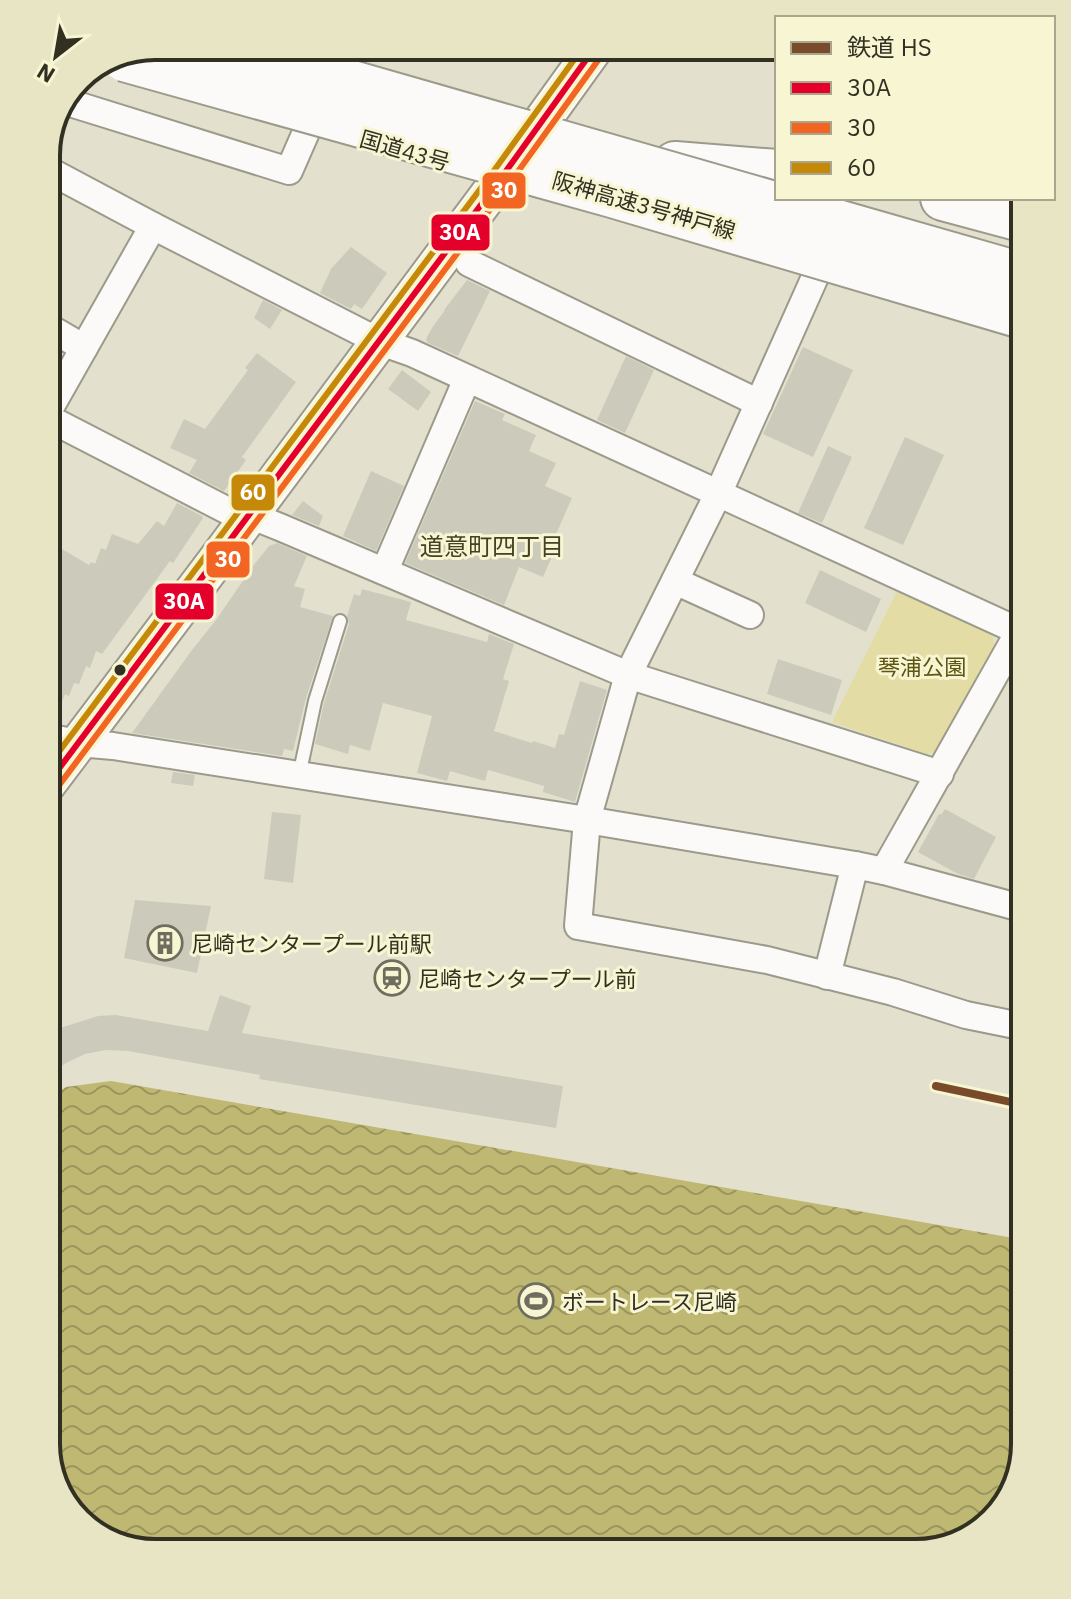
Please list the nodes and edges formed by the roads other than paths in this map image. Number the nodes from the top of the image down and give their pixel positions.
1 (272, 60) edge
2 (318, 60) edge
3 (586, 60) edge
4 (136, 62) edge
5 (117, 69) edge
6 (75, 105) edge
7 (310, 123) junction
8 (539, 123) junction
9 (675, 164) junction
10 (775, 172) edge
11 (60, 176) edge
12 (501, 178) junction
13 (775, 193) edge
14 (798, 200) edge
15 (950, 200) edge
16 (1011, 217) edge
17 (153, 226) junction
18 (1011, 262) edge
19 (469, 263) dead end
20 (819, 268) junction
21 (1011, 272) edge
22 (1011, 313) edge
23 (1011, 325) edge
24 (60, 334) edge
25 (378, 341) junction
26 (84, 348) junction
27 (467, 379) junction
28 (60, 397) edge
29 (759, 403) junction
30 (60, 427) edge
31 (718, 494) junction
32 (250, 515) junction
33 (385, 570) junction
34 (675, 581) junction
35 (750, 615) dead end
36 (340, 621) dead end
37 (1011, 624) edge
38 (1011, 650) edge
39 (628, 675) junction
40 (62, 740) edge
41 (940, 774) junction
42 (299, 776) junction
43 (587, 820) junction
44 (855, 865) junction
45 (884, 871) junction
46 (1011, 905) edge
47 (827, 976) junction
48 (1011, 1024) edge

1 - 21 highway, 阪神高速3号神戸線, bridge
2 - 8 highway
3 - 8 street
4 - 22 highway, 阪神高速3号神戸線, bridge
5 - 7 highway, 国道43号
6 - 7 street
7 - 12 highway, 国道43号
8 - 9 highway
8 - 12 street
9 - 10 highway
9 - 13 highway
11 - 17 street
12 - 20 highway, 国道43号
12 - 25 street
14 - 18 highway
15 - 16 highway
17 - 25 street
17 - 26 street
19 - 29 street
20 - 23 highway, 国道43号
20 - 29 street
24 - 26 street
25 - 27 street
25 - 32 street
26 - 28 street
27 - 31 street
27 - 33 street
29 - 31 street
30 - 32 street
31 - 34 street
31 - 37 street
32 - 33 street
32 - 40 street
33 - 39 street
34 - 35 street
34 - 39 street
36 - 42 lane
38 - 41 street
39 - 41 street
39 - 43 street
40 - 42 street
41 - 45 street
42 - 43 street
43 - 44 street
43 - 47 street
44 - 45 street
44 - 47 street
45 - 46 street
47 - 48 street

